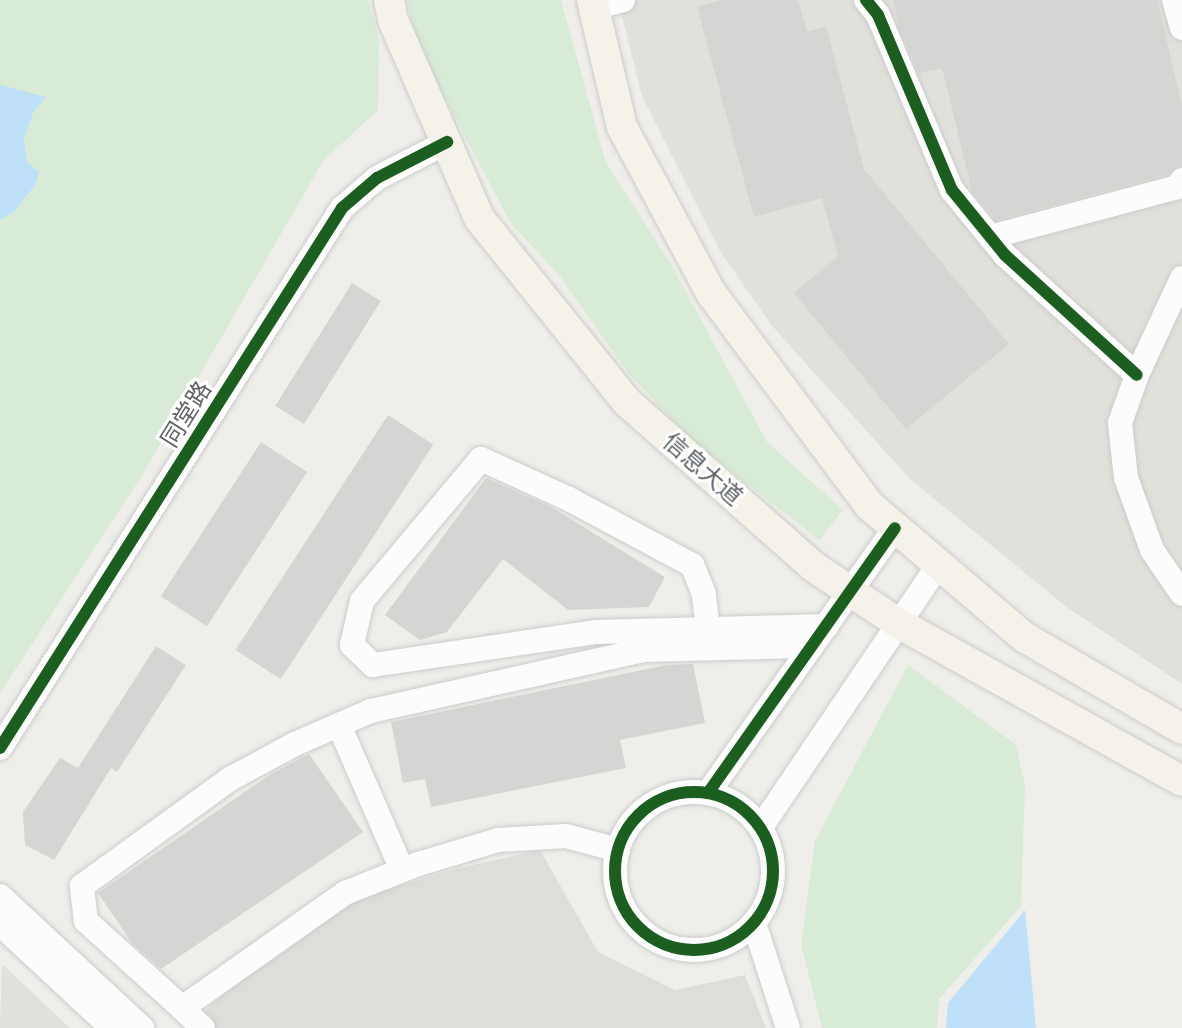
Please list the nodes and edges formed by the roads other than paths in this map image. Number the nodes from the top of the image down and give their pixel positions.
1 (389, 0) edge
2 (866, 0) edge
3 (1174, 0) edge
4 (603, 3) edge
5 (1182, 28) edge
6 (447, 142) junction
7 (1182, 180) edge
8 (990, 237) junction
9 (1182, 278) edge
10 (1137, 375) junction
11 (895, 528) junction
12 (939, 564) junction
13 (851, 592) junction
14 (1182, 594) edge
15 (898, 623) junction
16 (827, 626) junction
17 (708, 629) junction
18 (812, 646) junction
19 (339, 725) junction
20 (1182, 729) edge
21 (0, 748) edge
22 (1182, 781) edge
23 (708, 793) junction
24 (761, 827) junction
25 (618, 850) junction
26 (402, 870) junction
27 (0, 896) edge
28 (754, 923) junction
29 (0, 924) edge
30 (182, 1008) junction
31 (112, 1028) edge
32 (142, 1028) edge
33 (203, 1028) edge
34 (788, 1028) edge

1 - 6 main road, 信息大道
2 - 8 street
3 - 5 street
4 - 11 main road
6 - 13 main road, 信息大道
6 - 21 street, 同堂路
7 - 8 street
8 - 10 street
9 - 10 street
10 - 14 street
11 - 12 main road
11 - 13 street
12 - 15 street
12 - 20 main road
13 - 15 main road, 信息大道
13 - 16 street
15 - 22 main road, 信息大道
15 - 24 street
16 - 17 street
16 - 18 street
17 - 17 street
18 - 19 street
18 - 23 street
19 - 26 street
19 - 30 street
23 - 24 street
23 - 25 street
24 - 28 street
25 - 26 street
25 - 28 street
26 - 30 street
27 - 32 street
28 - 34 street
29 - 31 street
30 - 33 street

